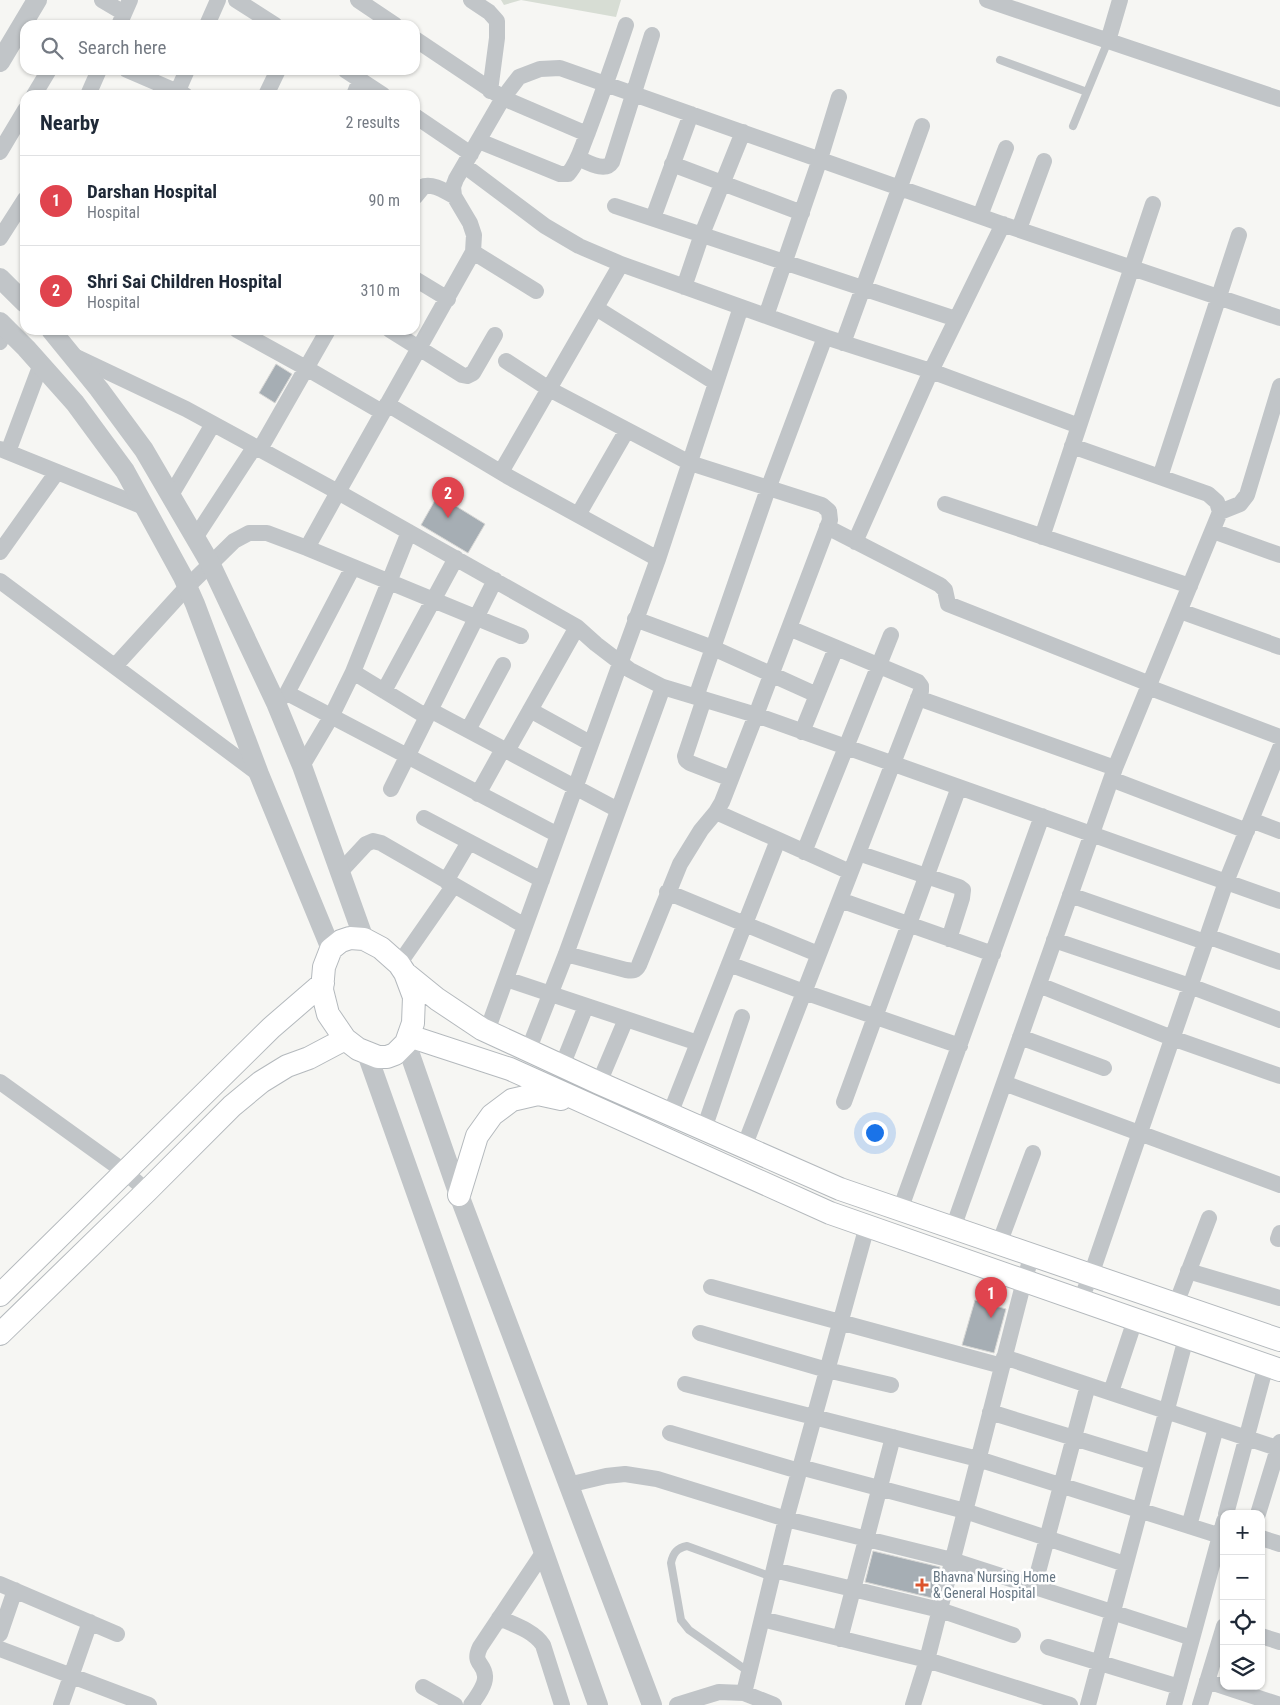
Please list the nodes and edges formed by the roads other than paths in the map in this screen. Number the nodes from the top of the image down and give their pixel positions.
1 (37, 0) edge
2 (102, 0) edge
3 (218, 0) edge
4 (236, 0) edge
5 (358, 0) edge
6 (987, 0) edge
7 (1120, 0) edge
8 (476, 2) edge
9 (124, 13) edge
10 (25, 20) edge
11 (209, 20) edge
12 (267, 20) edge
13 (388, 20) edge
14 (626, 25) dead end
15 (20, 28) edge
16 (652, 35) dead end
17 (1108, 41) junction
18 (420, 42) edge
19 (1000, 60) dead end
20 (0, 62) edge
21 (46, 75) edge
22 (97, 75) edge
23 (138, 75) edge
24 (185, 75) edge
25 (276, 75) edge
26 (352, 75) edge
27 (360, 80) junction
28 (606, 84) junction
29 (37, 90) edge
30 (90, 90) edge
31 (170, 90) edge
32 (180, 90) edge
33 (268, 90) edge
34 (356, 90) edge
35 (375, 90) edge
36 (1087, 92) junction
37 (632, 93) junction
38 (497, 94) junction
39 (839, 97) dead end
40 (1280, 99) edge
41 (691, 114) junction
42 (20, 118) edge
43 (420, 119) edge
44 (922, 126) dead end
45 (1073, 126) dead end
46 (743, 132) junction
47 (587, 134) junction
48 (1006, 148) dead end
49 (0, 152) edge
50 (472, 153) junction
51 (578, 158) junction
52 (820, 159) junction
53 (1044, 161) dead end
54 (672, 164) junction
55 (723, 183) junction
56 (900, 188) junction
57 (420, 191) edge
58 (454, 196) junction
59 (1153, 204) dead end
60 (615, 206) dead end
61 (20, 212) edge
62 (802, 213) junction
63 (980, 216) junction
64 (653, 218) junction
65 (1003, 224) junction
66 (1019, 229) junction
67 (702, 234) junction
68 (1239, 235) dead end
69 (0, 238) edge
70 (473, 252) junction
71 (785, 262) junction
72 (621, 264) junction
73 (1132, 267) junction
74 (0, 278) edge
75 (420, 282) edge
76 (684, 287) junction
77 (864, 287) junction
78 (536, 291) dead end
79 (1219, 297) junction
80 (20, 298) edge
81 (448, 299) junction
82 (741, 307) junction
83 (596, 308) junction
84 (766, 316) junction
85 (1280, 318) edge
86 (956, 319) junction
87 (2, 330) edge
88 (55, 335) edge
89 (246, 335) edge
90 (325, 335) edge
91 (398, 335) edge
92 (495, 335) dead end
93 (825, 337) junction
94 (843, 343) junction
95 (419, 349) junction
96 (70, 354) junction
97 (506, 361) dead end
98 (41, 364) junction
99 (306, 368) junction
100 (931, 372) junction
101 (716, 383) junction
102 (1280, 386) edge
103 (549, 389) junction
104 (385, 408) junction
105 (213, 424) junction
106 (1079, 426) junction
107 (626, 430) junction
108 (1072, 446) junction
109 (257, 448) junction
110 (4, 450) edge
111 (148, 456) junction
112 (690, 463) junction
113 (57, 472) junction
114 (125, 472) junction
115 (501, 472) junction
116 (1160, 477) junction
117 (768, 489) junction
118 (338, 492) junction
119 (170, 496) junction
120 (945, 504) dead end
121 (144, 507) junction
122 (1220, 512) junction
123 (578, 515) junction
124 (827, 527) junction
125 (1213, 531) junction
126 (409, 532) junction
127 (1042, 537) junction
128 (195, 538) junction
129 (855, 542) junction
130 (307, 548) junction
131 (0, 552) edge
132 (1280, 556) edge
133 (456, 558) junction
134 (658, 559) junction
135 (210, 564) junction
136 (353, 567) junction
137 (495, 580) junction
138 (0, 581) edge
139 (389, 582) junction
140 (1190, 586) junction
141 (187, 587) junction
142 (432, 600) junction
143 (1180, 611) junction
144 (477, 618) junction
145 (635, 620) junction
146 (577, 627) junction
147 (789, 628) junction
148 (521, 636) dead end
149 (891, 636) dead end
150 (1280, 647) edge
151 (713, 648) junction
152 (836, 648) junction
153 (620, 662) junction
154 (503, 665) dead end
155 (115, 666) junction
156 (879, 666) junction
157 (353, 672) junction
158 (772, 675) junction
159 (663, 686) junction
160 (1149, 686) junction
161 (384, 691) junction
162 (817, 695) junction
163 (282, 698) junction
164 (700, 698) junction
165 (918, 698) junction
166 (530, 710) junction
167 (428, 714) junction
168 (756, 715) junction
169 (331, 717) junction
170 (468, 730) junction
171 (802, 732) junction
172 (1280, 737) edge
173 (590, 744) junction
174 (846, 747) junction
175 (1280, 748) edge
176 (505, 750) junction
177 (407, 757) junction
178 (892, 764) junction
179 (302, 766) junction
180 (259, 774) junction
181 (1113, 774) junction
182 (731, 779) junction
183 (575, 787) junction
184 (959, 787) junction
185 (391, 788) dead end
186 (478, 794) junction
187 (618, 810) junction
188 (716, 812) junction
189 (1042, 816) junction
190 (424, 818) dead end
191 (1249, 825) junction
192 (1280, 831) edge
193 (1092, 834) junction
194 (558, 835) junction
195 (778, 840) junction
196 (469, 842) junction
197 (804, 852) junction
198 (858, 853) junction
199 (340, 872) junction
200 (850, 872) junction
201 (926, 876) junction
202 (542, 880) junction
203 (1226, 882) junction
204 (450, 883) junction
205 (667, 892) junction
206 (1070, 895) junction
207 (840, 900) junction
208 (1280, 901) edge
209 (909, 924) junction
210 (744, 925) junction
211 (525, 926) junction
212 (949, 939) junction
213 (1206, 939) junction
214 (364, 940) junction
215 (1054, 940) junction
216 (331, 949) junction
217 (566, 954) junction
218 (818, 954) junction
219 (993, 954) junction
220 (1280, 962) edge
221 (729, 964) junction
222 (402, 969) junction
223 (506, 979) junction
224 (323, 983) junction
225 (1039, 985) junction
226 (1190, 986) junction
227 (804, 992) junction
228 (550, 994) junction
229 (586, 1006) junction
230 (742, 1017) dead end
231 (875, 1017) junction
232 (626, 1019) junction
233 (1280, 1020) edge
234 (487, 1032) junction
235 (1020, 1037) junction
236 (1172, 1038) junction
237 (345, 1039) junction
238 (408, 1040) junction
239 (698, 1043) junction
240 (960, 1046) junction
241 (528, 1051) junction
242 (367, 1054) junction
243 (562, 1066) junction
244 (1104, 1068) dead end
245 (1280, 1076) edge
246 (0, 1082) edge
247 (599, 1083) junction
248 (1004, 1083) junction
249 (844, 1102) dead end
250 (596, 1108) junction
251 (670, 1114) junction
252 (704, 1129) junction
253 (1140, 1134) junction
254 (744, 1146) junction
255 (1033, 1153) dead end
256 (125, 1172) junction
257 (1280, 1185) edge
258 (148, 1191) junction
259 (459, 1195) junction
260 (900, 1210) junction
261 (1208, 1218) dead end
262 (867, 1226) junction
263 (953, 1228) junction
264 (999, 1244) junction
265 (1032, 1255) junction
266 (1188, 1271) junction
267 (1091, 1274) junction
268 (1024, 1281) junction
269 (711, 1287) dead end
270 (0, 1295) edge
271 (1280, 1298) edge
272 (1080, 1301) junction
273 (1176, 1304) junction
274 (1135, 1320) junction
275 (841, 1322) junction
276 (700, 1333) dead end
277 (0, 1334) edge
278 (1186, 1338) junction
279 (1280, 1340) edge
280 (1003, 1361) junction
281 (1273, 1368) edge
282 (827, 1370) junction
283 (685, 1384) dead end
284 (891, 1385) dead end
285 (1088, 1385) junction
286 (1111, 1392) junction
287 (1166, 1411) junction
288 (990, 1412) junction
289 (814, 1416) junction
290 (1216, 1428) junction
291 (670, 1433) dead end
292 (893, 1437) junction
293 (1074, 1438) junction
294 (1246, 1438) junction
295 (1279, 1447) edge
296 (978, 1459) junction
297 (1152, 1462) junction
298 (799, 1469) junction
299 (568, 1485) junction
300 (1061, 1485) junction
301 (880, 1488) junction
302 (1140, 1510) junction
303 (1227, 1510) edge
304 (1259, 1510) edge
305 (965, 1511) junction
306 (786, 1519) junction
307 (1190, 1526) junction
308 (1220, 1531) edge
309 (1047, 1537) junction
310 (1220, 1538) edge
311 (866, 1539) junction
312 (1265, 1539) edge
313 (1280, 1544) edge
314 (543, 1553) junction
315 (952, 1560) junction
316 (1125, 1564) junction
317 (773, 1573) junction
318 (8, 1587) edge
319 (1034, 1587) junction
320 (853, 1588) junction
321 (940, 1610) junction
322 (1112, 1612) junction
323 (500, 1618) junction
324 (762, 1619) junction
325 (90, 1622) junction
326 (0, 1634) edge
327 (118, 1634) dead end
328 (1013, 1635) dead end
329 (1265, 1637) edge
330 (1192, 1638) junction
331 (840, 1639) junction
332 (1220, 1639) edge
333 (1280, 1642) edge
334 (1048, 1647) dead end
335 (0, 1649) edge
336 (927, 1660) junction
337 (1099, 1663) junction
338 (749, 1672) junction
339 (71, 1675) junction
340 (1207, 1681) junction
341 (423, 1687) dead end
342 (1179, 1687) junction
343 (744, 1693) junction
344 (146, 1704) edge
345 (61, 1705) edge
346 (455, 1705) edge
347 (471, 1705) edge
348 (562, 1705) edge
349 (598, 1705) edge
350 (652, 1705) edge
351 (677, 1705) edge
352 (774, 1705) edge
353 (913, 1705) edge
354 (1070, 1705) edge
355 (1088, 1705) edge
356 (1174, 1705) edge
357 (1200, 1705) edge
358 (1280, 1705) edge

1 - 10 street
2 - 9 street
3 - 11 street
4 - 12 street
5 - 13 street
6 - 17 street
7 - 17 street
8 - 38 street
14 - 28 street
15 - 20 street
16 - 37 street
17 - 36 lane
17 - 40 street
18 - 38 street
19 - 36 lane
21 - 29 street
22 - 30 street
23 - 31 street
24 - 32 street
25 - 33 street
26 - 27 street
27 - 34 street
27 - 35 street
28 - 37 street
28 - 38 street
28 - 47 street
36 - 45 lane
37 - 41 street
37 - 51 street
38 - 47 street
38 - 50 street
39 - 52 street
41 - 46 street
41 - 54 street
42 - 49 street
43 - 50 street
44 - 56 street
46 - 52 street
46 - 55 street
47 - 51 street
48 - 63 street
50 - 51 street
50 - 58 street
50 - 72 street
52 - 56 street
52 - 62 street
53 - 66 street
54 - 55 street
54 - 64 street
55 - 62 street
55 - 67 street
56 - 63 street
56 - 77 street
57 - 58 street
58 - 70 street
59 - 73 street
60 - 64 street
61 - 69 street
62 - 71 street
63 - 65 street
64 - 67 street
65 - 66 street
65 - 86 street
66 - 73 street
67 - 71 street
67 - 76 street
68 - 79 street
70 - 78 street
70 - 81 street
71 - 77 street
71 - 84 street
72 - 76 street
72 - 83 street
73 - 79 street
73 - 106 street
74 - 80 street
75 - 81 street
76 - 82 street
77 - 86 street
77 - 94 street
79 - 85 street
79 - 116 street
81 - 95 street
82 - 84 street
82 - 101 street
83 - 101 street
83 - 103 street
84 - 93 street
86 - 100 street
87 - 98 street
88 - 96 street
89 - 99 street
90 - 99 street
91 - 95 street
92 - 95 street
93 - 94 street
93 - 117 street
94 - 100 street
95 - 104 street
96 - 105 street
96 - 111 street
97 - 103 street
98 - 110 street
98 - 114 street
99 - 104 street
99 - 109 street
100 - 106 street
100 - 129 street
101 - 112 street
102 - 122 street
103 - 107 street
103 - 115 street
104 - 115 street
104 - 118 street
105 - 109 street
105 - 119 street
106 - 108 street
107 - 112 street
107 - 123 street
108 - 116 street
108 - 127 street
109 - 118 street
109 - 128 street
110 - 113 street
111 - 114 street
111 - 119 street
112 - 117 street
112 - 134 street
113 - 121 street
113 - 131 street
114 - 121 street
115 - 123 street
116 - 122 street
117 - 124 street
117 - 151 street
118 - 126 street
118 - 130 street
119 - 128 street
120 - 127 street
121 - 141 street
122 - 125 street
123 - 134 street
124 - 129 street
124 - 147 street
125 - 132 street
125 - 140 street
126 - 133 street
126 - 139 street
127 - 140 street
128 - 135 street
129 - 160 street
130 - 135 street
130 - 136 street
133 - 137 street
133 - 142 street
134 - 145 street
135 - 141 street
135 - 163 street
136 - 139 street
136 - 163 street
137 - 144 street
137 - 146 street
138 - 155 street
139 - 142 street
139 - 157 street
140 - 143 street
141 - 155 street
141 - 180 street
142 - 144 street
142 - 161 street
143 - 150 street
143 - 160 street
144 - 148 street
144 - 167 street
145 - 151 street
145 - 153 street
146 - 153 street
146 - 166 street
147 - 152 street
147 - 158 street
149 - 156 street
151 - 158 street
151 - 164 street
152 - 156 street
152 - 162 street
153 - 159 street
153 - 173 street
154 - 170 street
155 - 180 street
156 - 165 street
156 - 174 street
157 - 161 street
157 - 169 street
158 - 162 street
158 - 168 street
159 - 164 street
159 - 187 street
160 - 172 street
160 - 181 street
161 - 167 street
162 - 171 street
163 - 169 street
163 - 179 street
164 - 168 street
164 - 182 street
165 - 178 street
165 - 181 street
166 - 173 street
166 - 176 street
167 - 170 street
167 - 177 street
168 - 171 street
168 - 182 street
169 - 177 street
169 - 179 street
170 - 176 street
171 - 174 street
173 - 183 street
174 - 178 street
174 - 197 street
175 - 191 street
176 - 183 street
176 - 186 street
177 - 185 street
177 - 186 street
178 - 184 street
178 - 198 street
179 - 199 street
180 - 216 street
181 - 191 street
181 - 193 street
182 - 188 street
183 - 187 street
183 - 194 street
184 - 189 street
184 - 201 street
186 - 194 street
187 - 217 street
188 - 195 street
188 - 205 street
189 - 193 street
189 - 219 street
190 - 196 street
191 - 192 street
191 - 203 street
193 - 203 street
193 - 206 street
194 - 202 street
195 - 197 street
195 - 210 street
196 - 202 street
196 - 204 street
197 - 200 street
198 - 200 street
198 - 201 street
199 - 204 street
199 - 214 street
200 - 207 street
201 - 209 street
201 - 212 street
202 - 211 street
203 - 208 street
203 - 213 street
204 - 211 street
204 - 222 street
205 - 210 street
205 - 217 street
206 - 213 street
206 - 215 street
207 - 209 street
207 - 218 street
209 - 212 street
209 - 231 street
210 - 218 street
210 - 221 street
211 - 223 street
212 - 219 street
213 - 220 street
213 - 226 street
214 - 216 main road
214 - 222 main road
215 - 225 street
215 - 226 street
216 - 224 main road
217 - 228 street
218 - 227 street
219 - 240 street
221 - 227 street
221 - 239 street
222 - 234 main road
222 - 238 main road
223 - 228 street
223 - 234 street
224 - 237 main road
224 - 256 main road
225 - 235 street
225 - 236 street
226 - 233 street
226 - 236 street
227 - 231 street
227 - 254 street
228 - 229 street
228 - 241 street
229 - 232 street
229 - 243 street
230 - 252 street
231 - 240 street
231 - 249 street
232 - 239 street
232 - 247 street
234 - 241 main road
235 - 244 street
235 - 248 street
236 - 245 street
236 - 253 street
237 - 242 main road
237 - 258 main road
238 - 242 main road
238 - 250 main road
238 - 259 street
239 - 251 street
240 - 260 street
241 - 243 main road
242 - 314 street
243 - 247 main road
246 - 256 street
247 - 251 main road
248 - 253 street
248 - 263 street
250 - 259 main road
250 - 262 main road
251 - 252 main road
252 - 254 main road
253 - 257 street
253 - 267 street
254 - 260 main road
255 - 264 street
256 - 258 street
256 - 270 main road
258 - 277 main road
259 - 299 street
260 - 263 main road
261 - 266 street
262 - 268 main road
262 - 275 street
263 - 264 main road
264 - 265 main road
265 - 267 main road
265 - 268 street
266 - 271 street
266 - 273 street
267 - 272 street
267 - 273 main road
268 - 272 main road
268 - 280 street
269 - 275 street
272 - 274 main road
273 - 279 main road
274 - 278 main road
274 - 286 street
275 - 280 street
275 - 282 street
276 - 282 street
278 - 281 main road
278 - 287 street
280 - 285 street
280 - 288 street
281 - 294 street
282 - 284 street
282 - 289 street
283 - 289 street
285 - 286 street
285 - 293 street
286 - 287 street
287 - 290 street
287 - 297 street
288 - 293 street
288 - 296 street
289 - 292 street
289 - 298 street
290 - 294 street
290 - 307 street
291 - 298 street
292 - 296 street
292 - 301 street
293 - 297 street
293 - 300 street
294 - 295 street
294 - 303 street
295 - 304 street
296 - 300 street
296 - 305 street
297 - 302 street
298 - 301 street
298 - 306 street
299 - 306 street
299 - 350 street
300 - 302 street
300 - 309 street
301 - 305 street
301 - 311 street
302 - 307 street
302 - 316 street
305 - 309 street
305 - 315 street
306 - 311 street
306 - 317 street
307 - 308 street
309 - 316 street
309 - 319 street
310 - 330 street
311 - 315 street
311 - 320 street
312 - 313 street
314 - 323 street
314 - 349 street
315 - 319 street
315 - 321 street
316 - 322 street
317 - 320 street
317 - 324 street
317 - 338 lane
318 - 325 street
318 - 326 street
319 - 322 street
320 - 321 street
320 - 331 street
321 - 328 street
321 - 336 street
322 - 330 street
322 - 337 street
323 - 347 street
323 - 348 street
324 - 331 street
324 - 338 street
325 - 327 street
325 - 339 street
329 - 333 street
330 - 342 street
331 - 336 street
332 - 340 street
334 - 337 street
335 - 339 street
336 - 353 street
336 - 354 street
337 - 342 street
337 - 355 street
338 - 343 street
339 - 344 street
339 - 345 street
340 - 357 street
340 - 358 street
341 - 346 street
342 - 356 street
343 - 351 street
343 - 352 street

